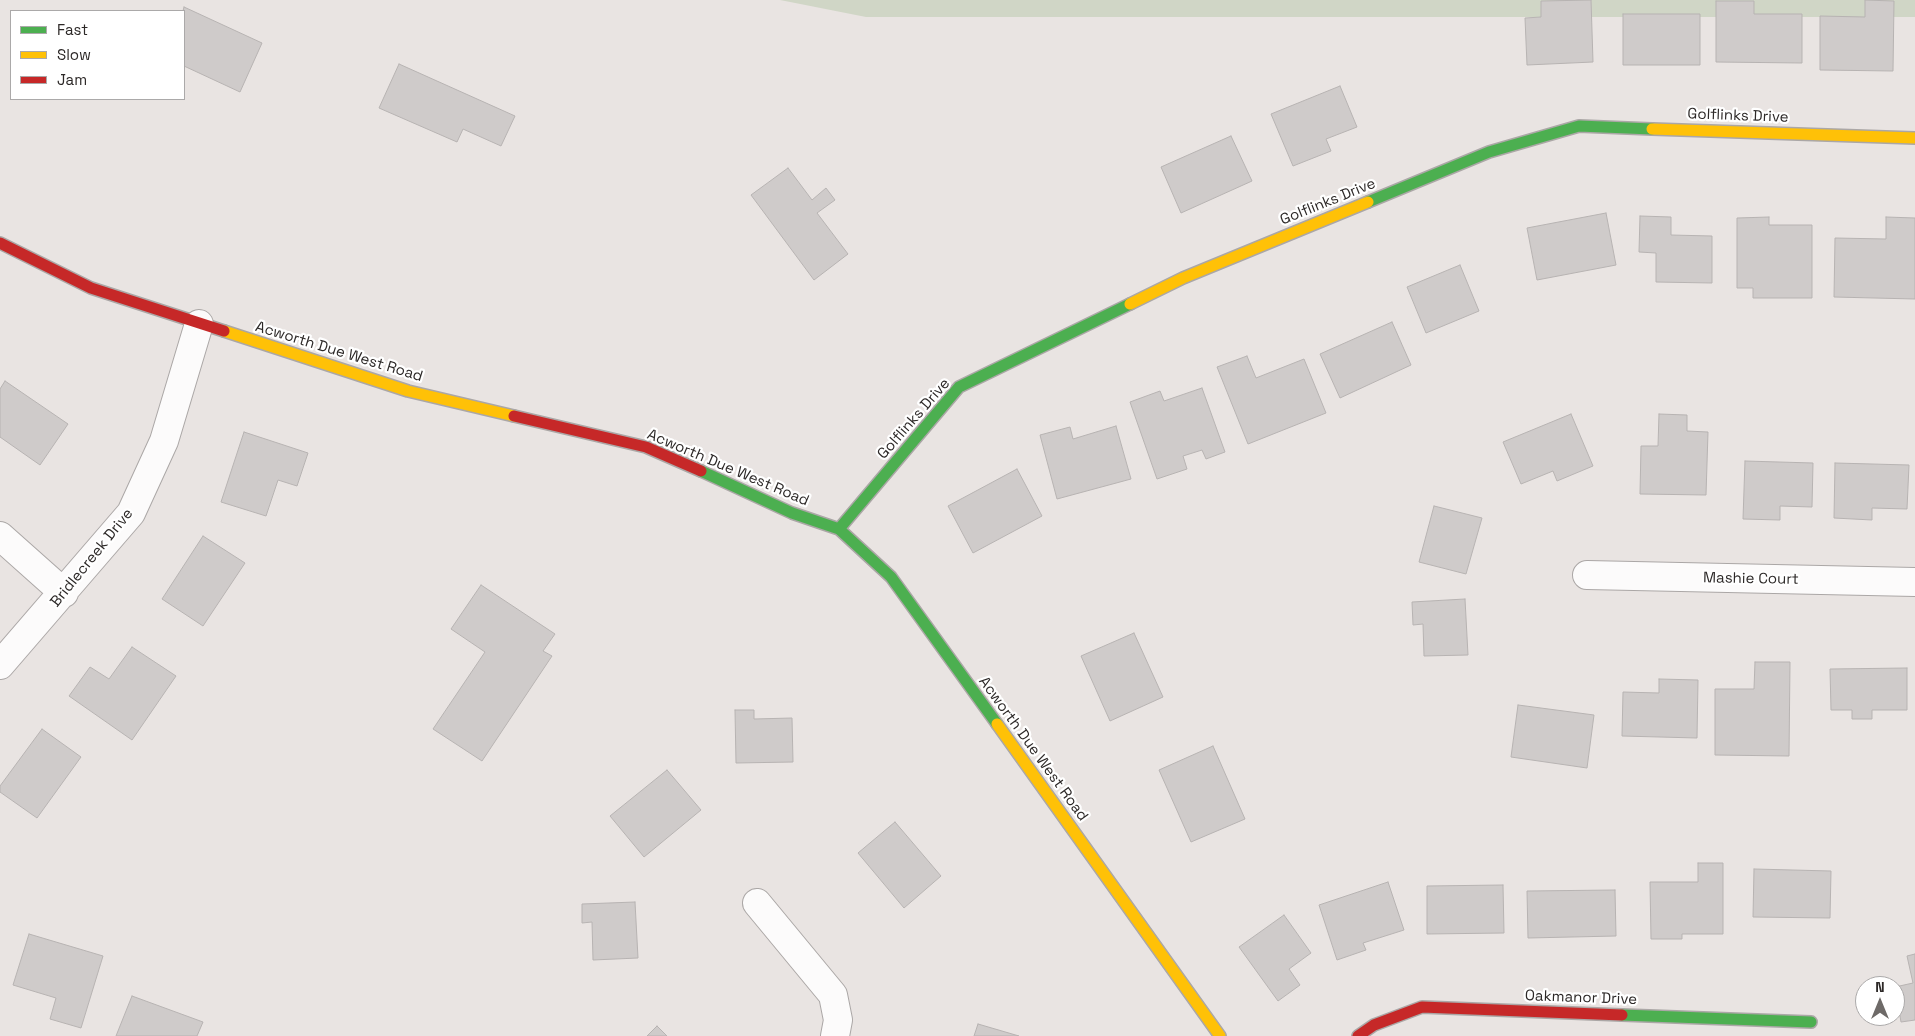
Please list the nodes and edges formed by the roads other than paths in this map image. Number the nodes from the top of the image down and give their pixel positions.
1 (1915, 138) edge
2 (0, 243) edge
3 (199, 324) junction
4 (839, 529) junction
5 (0, 536) edge
6 (1587, 575) dead end
7 (1915, 582) edge
8 (64, 593) junction
9 (0, 666) edge
10 (757, 903) dead end
11 (1811, 1022) dead end
12 (835, 1036) edge
13 (1220, 1036) edge
14 (1358, 1036) edge

1 - 4 street, Golflinks Drive
2 - 3 street, Acworth Due West Road
3 - 4 street, Acworth Due West Road
3 - 8 street, Bridlecreek Drive
4 - 13 street, Acworth Due West Road
5 - 8 street
6 - 7 street, Mashie Court
8 - 9 street, Bridlecreek Drive
10 - 12 street
11 - 14 street, Oakmanor Drive

